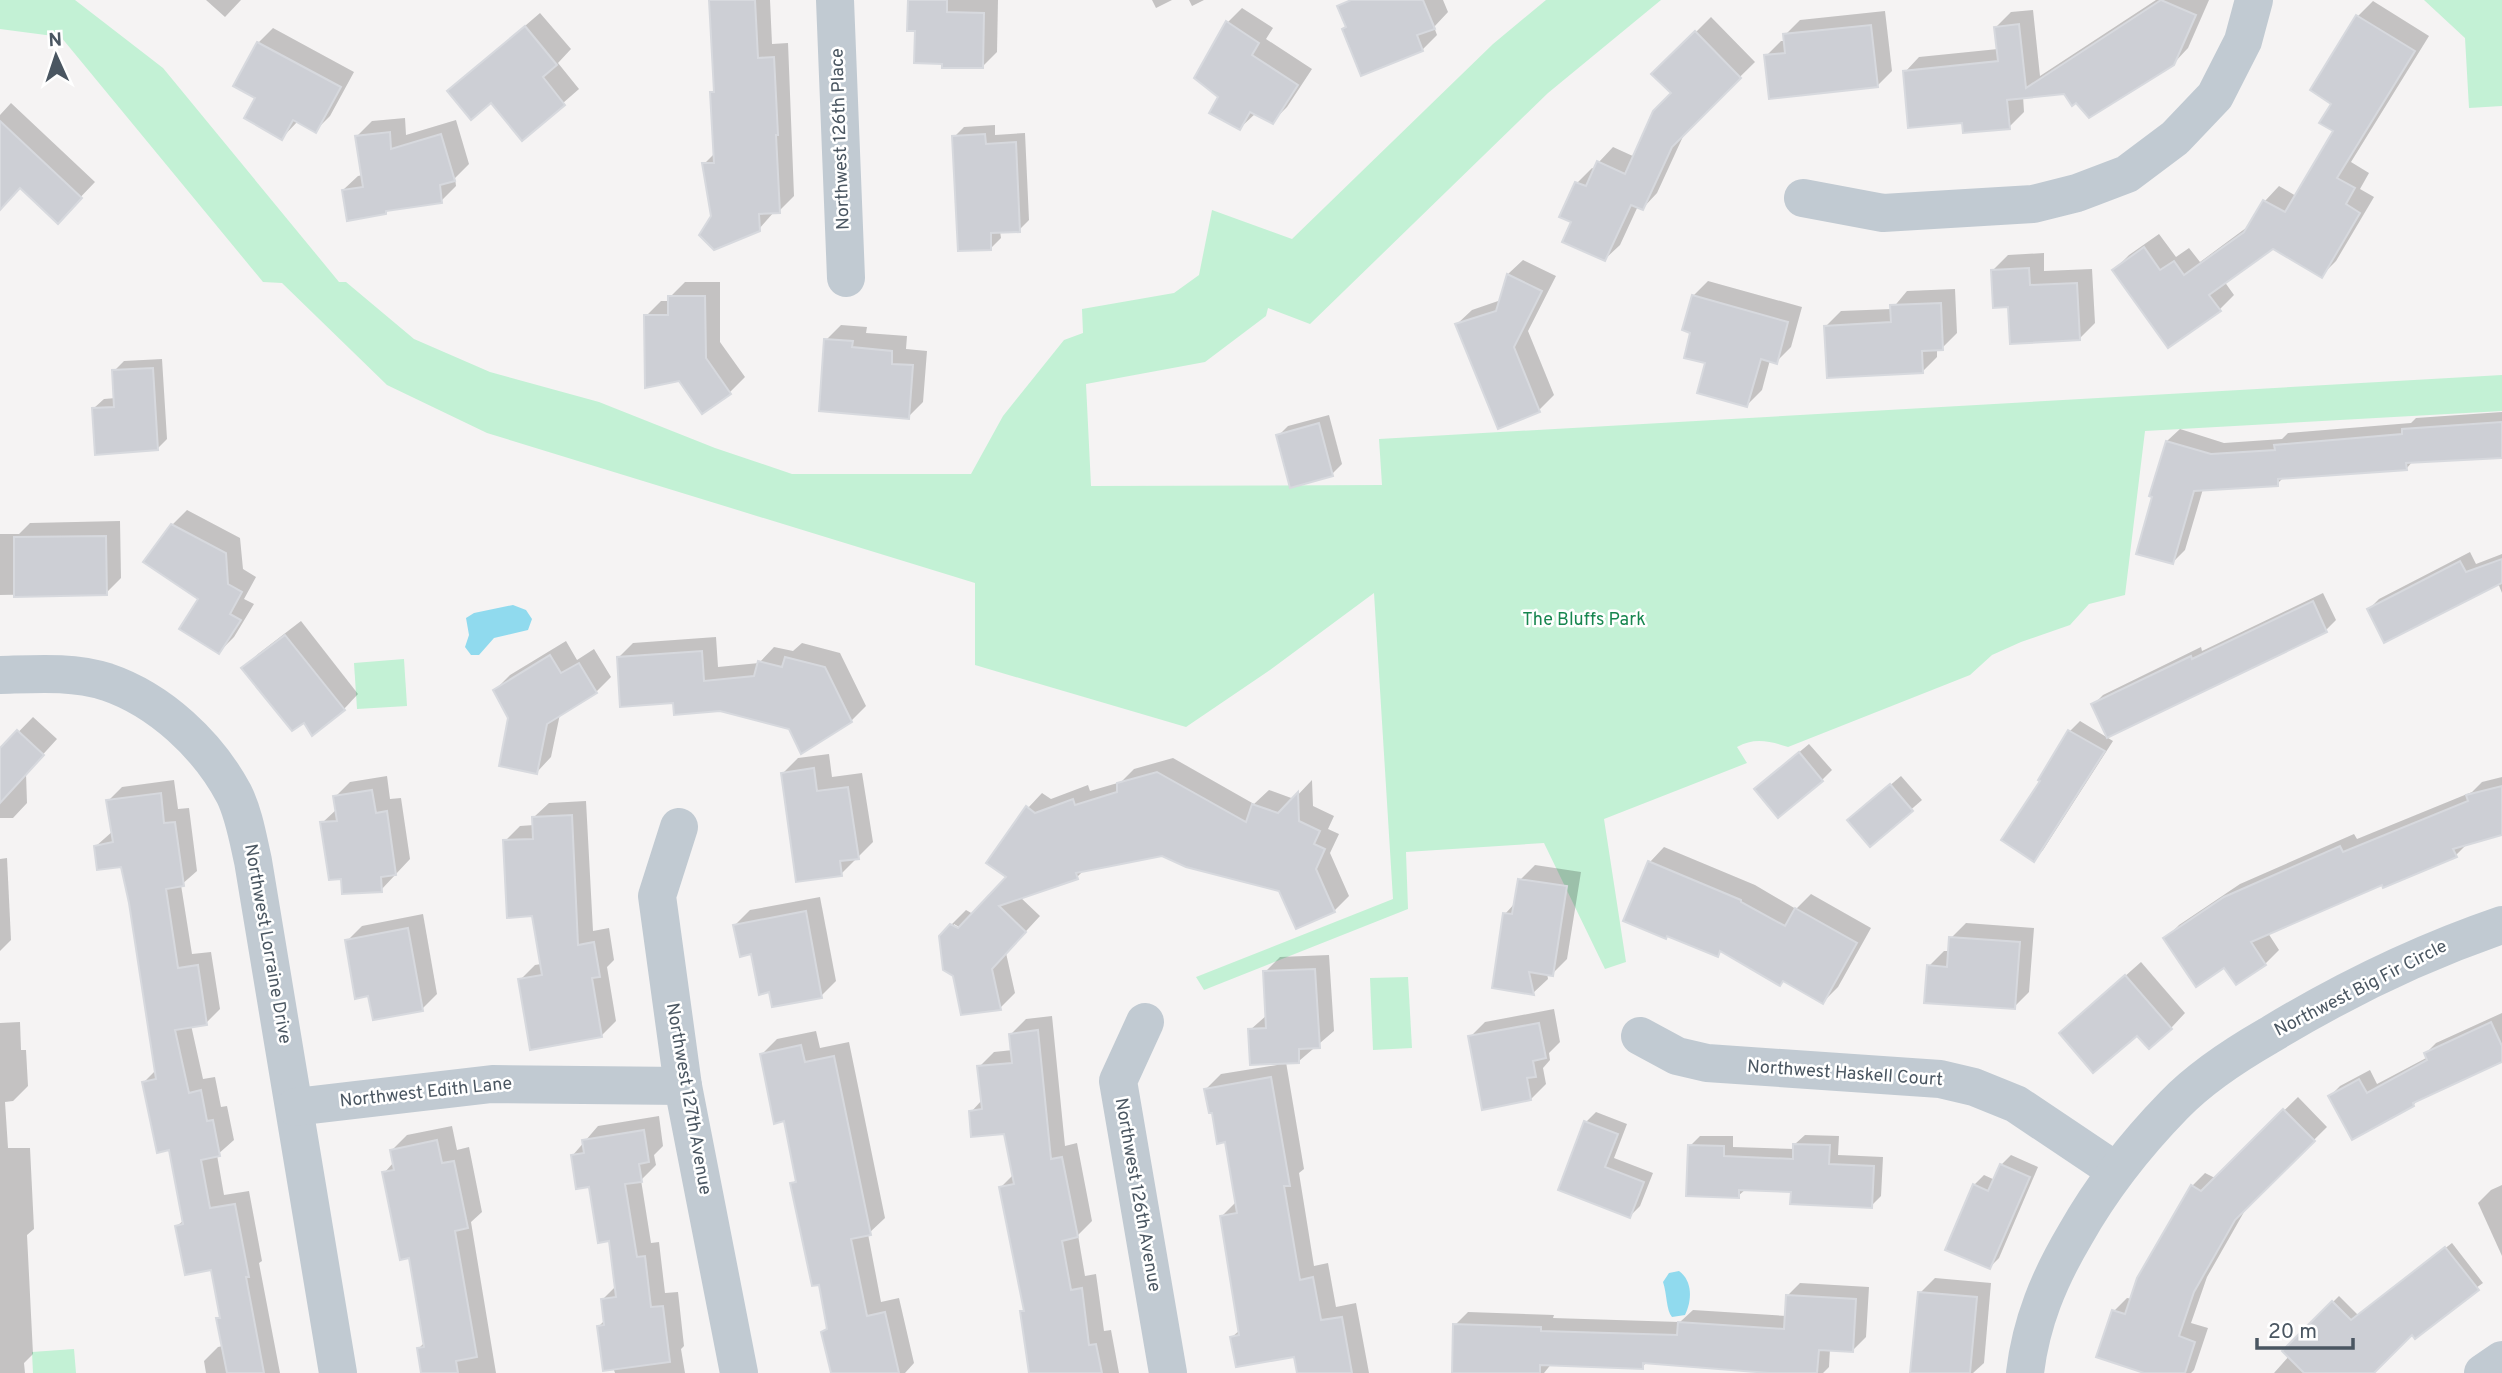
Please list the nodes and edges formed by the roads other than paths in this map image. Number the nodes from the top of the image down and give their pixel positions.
1 (835, 0) edge
2 (2254, 0) edge
3 (1803, 198) dead end
4 (846, 278) dead end
5 (0, 675) edge
6 (679, 827) dead end
7 (2502, 925) edge
8 (1145, 1022) dead end
9 (1640, 1036) dead end
10 (683, 1086) junction
11 (295, 1107) junction
12 (2116, 1171) junction
13 (2502, 1360) edge
14 (338, 1373) edge
15 (739, 1373) edge
16 (1168, 1373) edge
17 (2025, 1373) edge
18 (2483, 1373) edge

1 - 4 street, Northwest 126th Place
2 - 3 street
5 - 11 street, Northwest Lorraine Drive
6 - 10 street, Northwest 127th Avenue
7 - 12 street, Northwest Big Fir Circle
8 - 16 street, Northwest 126th Avenue
9 - 12 street, Northwest Haskell Court
10 - 11 street, Northwest Edith Lane
10 - 15 street, Northwest 127th Avenue
11 - 14 street, Northwest Lorraine Drive
12 - 17 street, Northwest Big Fir Circle
13 - 18 street

